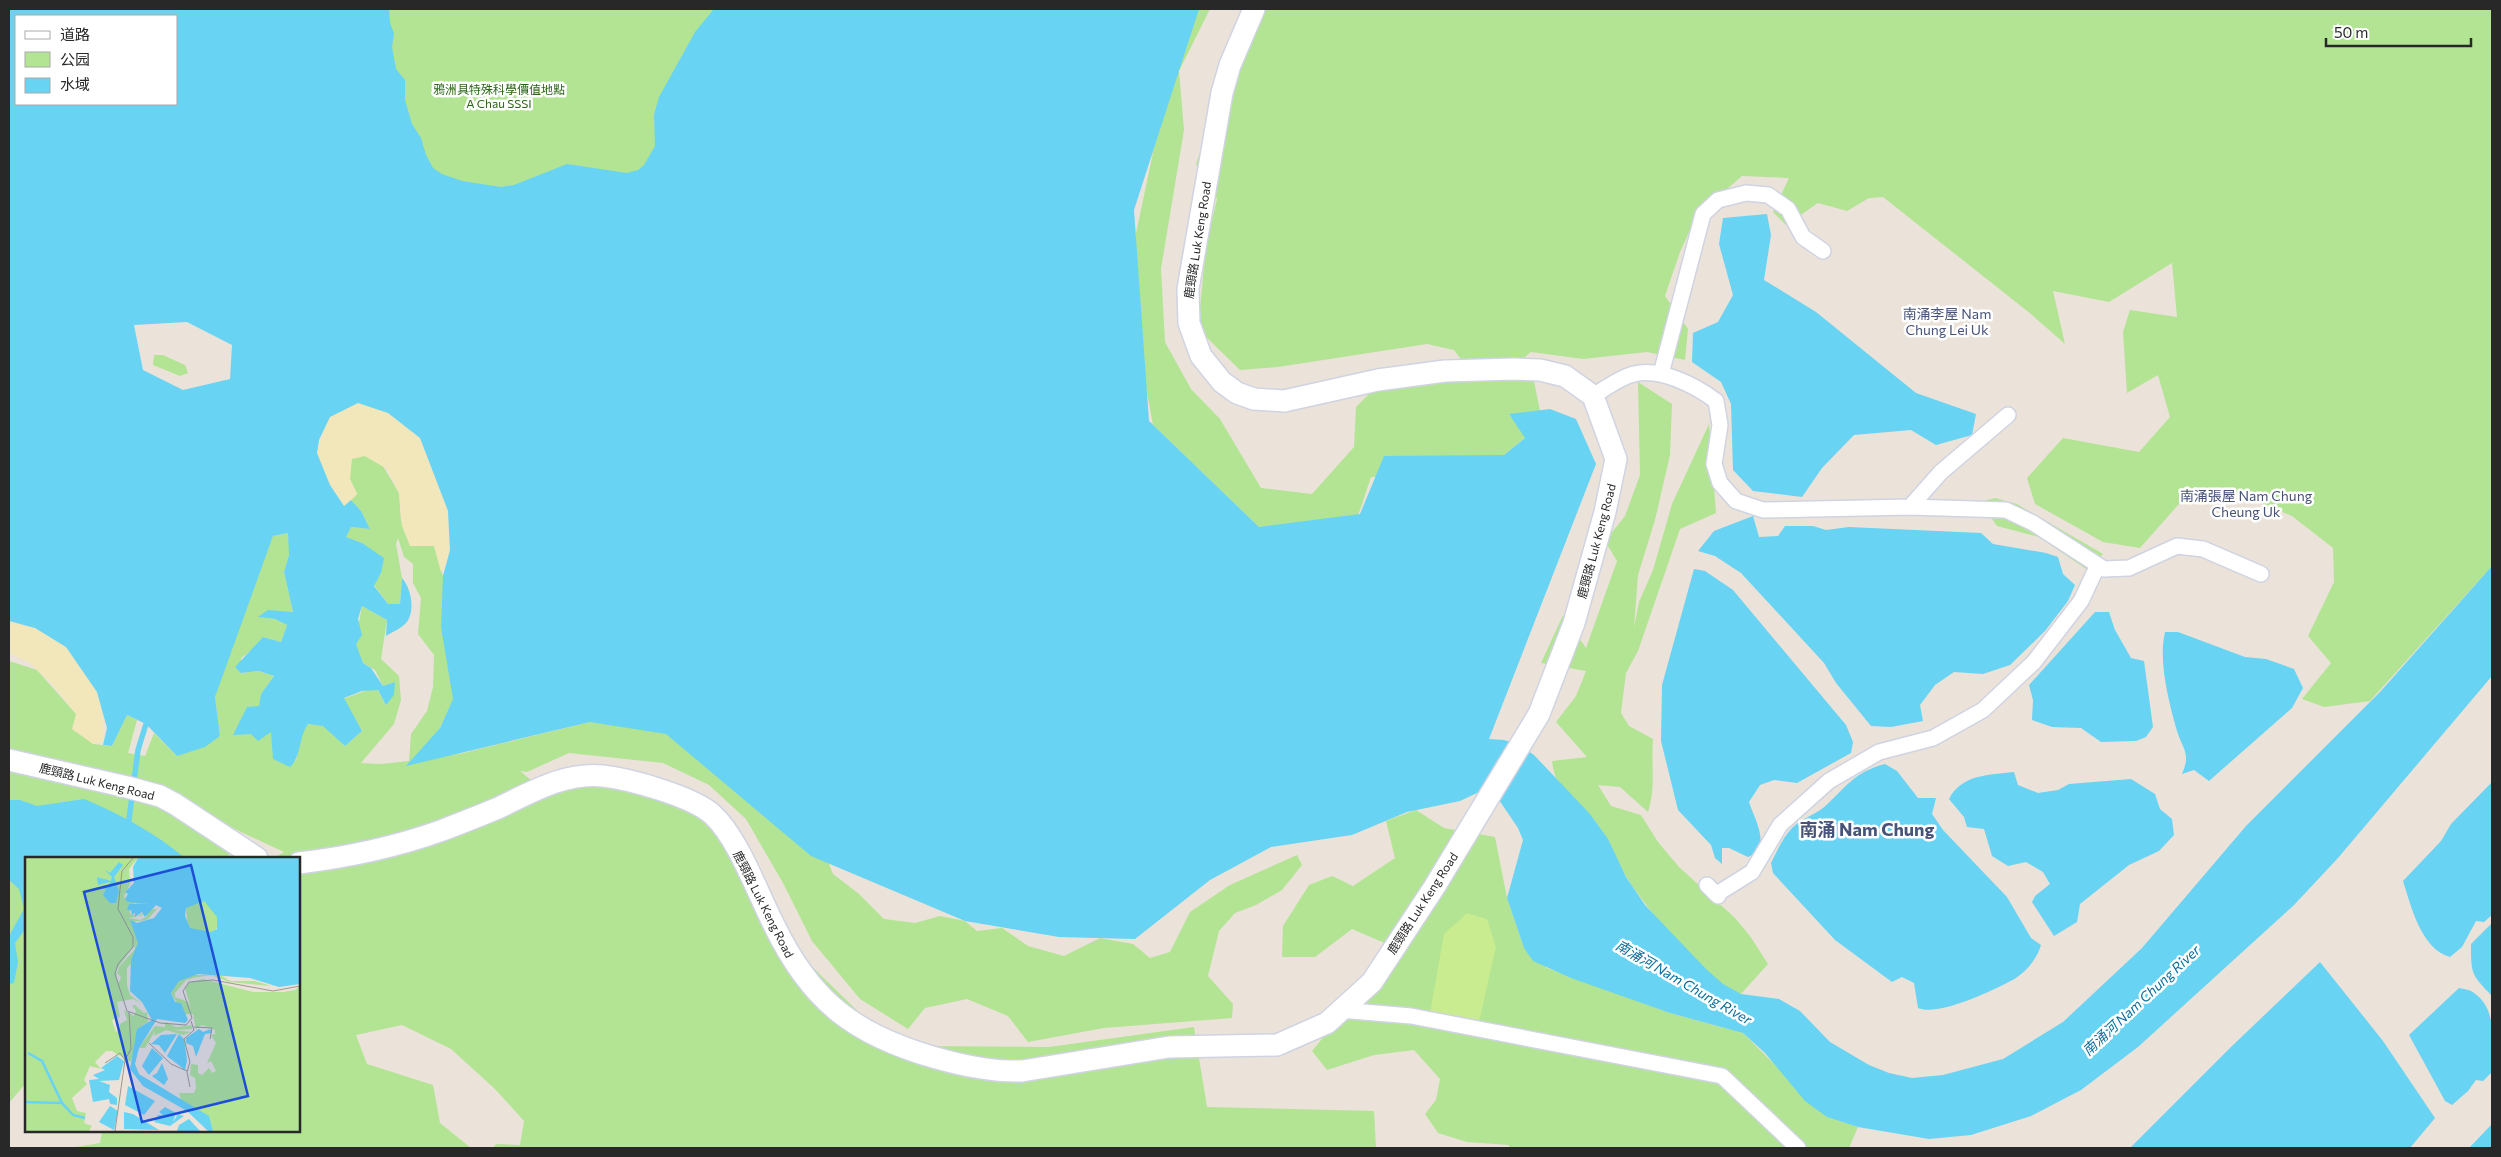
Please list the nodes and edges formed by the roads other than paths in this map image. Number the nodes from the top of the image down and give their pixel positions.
1 (1254, 9) edge
2 (1823, 251) dead end
3 (1661, 374) junction
4 (1593, 396) junction
5 (2008, 415) dead end
6 (1910, 507) junction
7 (2098, 565) junction
8 (2261, 574) dead end
9 (9, 760) edge
10 (255, 857) edge
11 (300, 862) edge
12 (1707, 885) dead end
13 (1340, 1010) junction
14 (1798, 1148) edge

1 - 4 street, 鹿頸路 Luk Keng Road
2 - 3 street
3 - 4 street
3 - 6 street
4 - 13 street, 鹿頸路 Luk Keng Road
5 - 6 street
6 - 7 street
7 - 8 street
7 - 12 street
9 - 10 street, 鹿頸路 Luk Keng Road
11 - 13 street, 鹿頸路 Luk Keng Road
13 - 14 street

